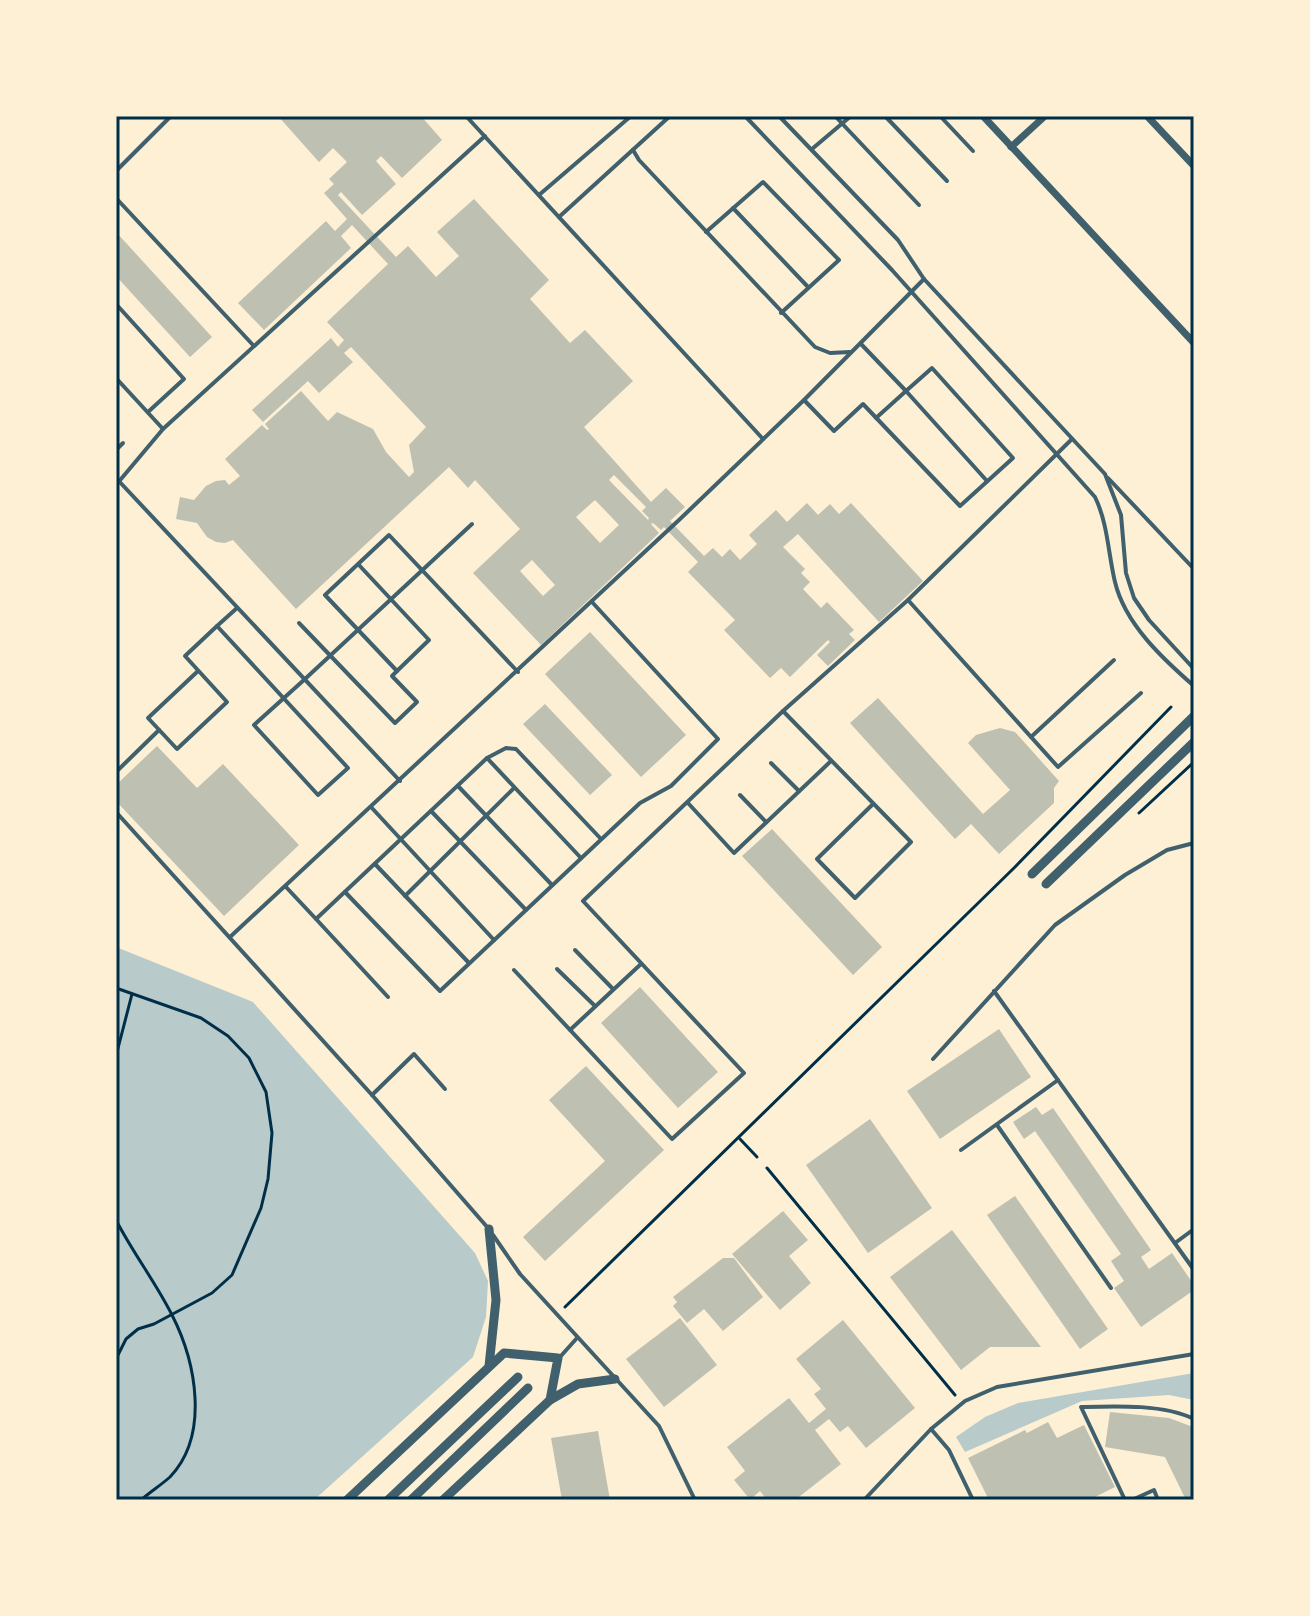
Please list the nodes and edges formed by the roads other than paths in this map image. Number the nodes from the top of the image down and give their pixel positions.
1 (171, 116) edge
2 (466, 116) edge
3 (631, 116) edge
4 (670, 116) edge
5 (745, 116) edge
6 (779, 116) edge
7 (835, 116) edge
8 (851, 116) edge
9 (885, 116) edge
10 (940, 116) edge
11 (983, 116) edge
12 (1045, 116) edge
13 (1147, 116) edge
14 (842, 124) junction
15 (485, 136) junction
16 (1011, 147) junction
17 (812, 149) junction
18 (633, 150) junction
19 (973, 151) dead end
20 (1194, 166) edge
21 (116, 171) edge
22 (947, 181) dead end
23 (539, 195) junction
24 (116, 198) edge
25 (919, 205) dead end
26 (733, 208) junction
27 (559, 217) junction
28 (706, 232) junction
29 (924, 279) junction
30 (808, 287) junction
31 (911, 292) junction
32 (116, 304) edge
33 (781, 313) junction
34 (1194, 343) edge
35 (861, 344) junction
36 (253, 345) junction
37 (852, 352) junction
38 (116, 378) edge
39 (906, 391) junction
40 (804, 400) junction
41 (148, 412) junction
42 (876, 418) junction
43 (163, 429) junction
44 (763, 439) junction
45 (1072, 439) junction
46 (123, 443) dead end
47 (116, 450) edge
48 (1058, 454) junction
49 (1105, 474) junction
50 (117, 481) edge
51 (987, 481) junction
52 (472, 524) dead end
53 (358, 564) junction
54 (1194, 569) edge
55 (422, 570) junction
56 (391, 599) junction
57 (908, 600) junction
58 (592, 602) junction
59 (237, 608) junction
60 (299, 623) dead end
61 (217, 626) junction
62 (358, 630) junction
63 (330, 655) junction
64 (1114, 660) dead end
65 (1194, 669) edge
66 (198, 671) junction
67 (397, 671) junction
68 (518, 672) junction
69 (305, 679) junction
70 (1194, 686) edge
71 (1141, 693) dead end
72 (283, 698) junction
73 (783, 711) junction
74 (1194, 716) edge
75 (159, 730) junction
76 (1031, 737) junction
77 (1194, 742) edge
78 (487, 758) junction
79 (831, 761) junction
80 (771, 763) dead end
81 (116, 772) edge
82 (400, 781) junction
83 (458, 786) junction
84 (515, 788) junction
85 (799, 791) junction
86 (740, 795) dead end
87 (688, 803) junction
88 (873, 804) junction
89 (371, 807) junction
90 (431, 811) junction
91 (116, 812) edge
92 (486, 816) junction
93 (766, 822) junction
94 (601, 839) junction
95 (401, 840) junction
96 (460, 842) junction
97 (1194, 843) edge
98 (581, 858) junction
99 (375, 864) junction
100 (430, 872) junction
101 (1032, 874) dead end
102 (1046, 884) dead end
103 (552, 885) junction
104 (286, 887) junction
105 (345, 892) junction
106 (405, 896) junction
107 (526, 910) junction
108 (316, 919) junction
109 (230, 937) junction
110 (494, 940) junction
111 (575, 950) dead end
112 (469, 963) junction
113 (641, 964) junction
114 (557, 969) dead end
115 (514, 970) dead end
116 (613, 989) junction
117 (994, 991) junction
118 (388, 997) dead end
119 (595, 1006) junction
120 (570, 1030) junction
121 (933, 1059) dead end
122 (1058, 1080) junction
123 (445, 1089) dead end
124 (372, 1095) junction
125 (997, 1125) junction
126 (961, 1150) dead end
127 (489, 1229) junction
128 (1194, 1229) edge
129 (1175, 1243) junction
130 (1194, 1270) edge
131 (1111, 1288) dead end
132 (577, 1338) junction
133 (1194, 1354) edge
134 (558, 1358) junction
135 (489, 1366) junction
136 (518, 1377) dead end
137 (615, 1379) junction
138 (528, 1388) dead end
139 (550, 1400) junction
140 (1194, 1419) edge
141 (931, 1429) junction
142 (874, 1490) junction
143 (878, 1499) edge
144 (347, 1500) edge
145 (388, 1500) edge
146 (411, 1500) edge
147 (443, 1500) edge
148 (693, 1500) edge
149 (864, 1500) edge
150 (973, 1500) edge
151 (1125, 1500) edge
152 (1132, 1500) edge
153 (1158, 1500) edge

1 - 21 lane
2 - 15 lane
3 - 23 lane
4 - 18 lane
5 - 31 lane
6 - 17 lane
7 - 14 lane
8 - 14 lane
9 - 22 lane
10 - 19 lane
11 - 16 street
12 - 16 street
13 - 20 street
14 - 17 lane
14 - 25 lane
15 - 23 lane
15 - 36 lane
16 - 34 street
17 - 29 lane
18 - 27 lane
18 - 28 lane
23 - 27 lane
24 - 36 lane
26 - 28 lane
26 - 30 lane
26 - 30 lane
27 - 44 lane
28 - 33 lane
29 - 31 lane
29 - 45 lane
30 - 33 lane
31 - 35 lane
31 - 48 lane
32 - 41 lane
33 - 37 lane
35 - 37 lane
35 - 39 lane
36 - 43 lane
37 - 40 lane
38 - 41 lane
39 - 42 lane
39 - 51 lane
39 - 51 lane
40 - 42 lane
40 - 44 lane
41 - 43 lane
42 - 51 lane
43 - 50 lane
44 - 58 lane
45 - 48 lane
45 - 49 lane
46 - 47 lane
48 - 57 lane
48 - 70 lane
49 - 54 lane
49 - 65 lane
50 - 59 lane
52 - 55 lane
53 - 55 lane
53 - 56 lane
53 - 62 lane
55 - 56 lane
55 - 68 lane
56 - 62 lane
56 - 67 lane
57 - 73 lane
57 - 76 lane
58 - 68 lane
58 - 94 lane
59 - 61 lane
59 - 69 lane
60 - 63 lane
61 - 66 lane
61 - 72 lane
62 - 63 lane
62 - 67 lane
63 - 67 lane
63 - 69 lane
64 - 76 lane
66 - 75 lane
66 - 75 lane
68 - 82 lane
69 - 72 lane
69 - 82 lane
71 - 76 lane
72 - 72 lane
73 - 79 lane
73 - 87 lane
74 - 101 street
75 - 81 lane
77 - 102 street
78 - 83 lane
78 - 84 lane
78 - 94 lane
79 - 85 lane
79 - 88 lane
80 - 85 lane
82 - 89 lane
83 - 90 lane
83 - 92 lane
84 - 92 lane
84 - 98 lane
85 - 93 lane
86 - 93 lane
87 - 93 lane
87 - 113 lane
88 - 88 lane
89 - 95 lane
89 - 104 lane
90 - 95 lane
90 - 96 lane
91 - 109 lane
92 - 96 lane
92 - 103 lane
94 - 98 lane
95 - 99 lane
95 - 100 lane
96 - 100 lane
96 - 107 lane
97 - 117 lane
98 - 103 lane
99 - 105 lane
99 - 106 lane
100 - 106 lane
100 - 110 lane
103 - 107 lane
104 - 108 lane
104 - 109 lane
105 - 108 lane
105 - 112 lane
106 - 112 lane
107 - 110 lane
108 - 118 lane
109 - 124 lane
110 - 112 lane
111 - 116 lane
113 - 116 lane
113 - 120 lane
114 - 119 lane
115 - 120 lane
116 - 119 lane
117 - 121 lane
117 - 122 lane
119 - 120 lane
122 - 125 lane
122 - 129 lane
123 - 124 lane
124 - 127 lane
125 - 126 lane
125 - 131 lane
127 - 132 lane
127 - 135 street
128 - 129 lane
129 - 130 lane
132 - 134 lane
132 - 137 lane
133 - 141 lane
134 - 135 street
134 - 139 street
135 - 144 street
136 - 145 street
137 - 139 street
137 - 148 lane
138 - 146 street
139 - 147 street
140 - 151 lane
141 - 142 lane
141 - 150 lane
142 - 143 lane
142 - 149 lane
152 - 153 lane

